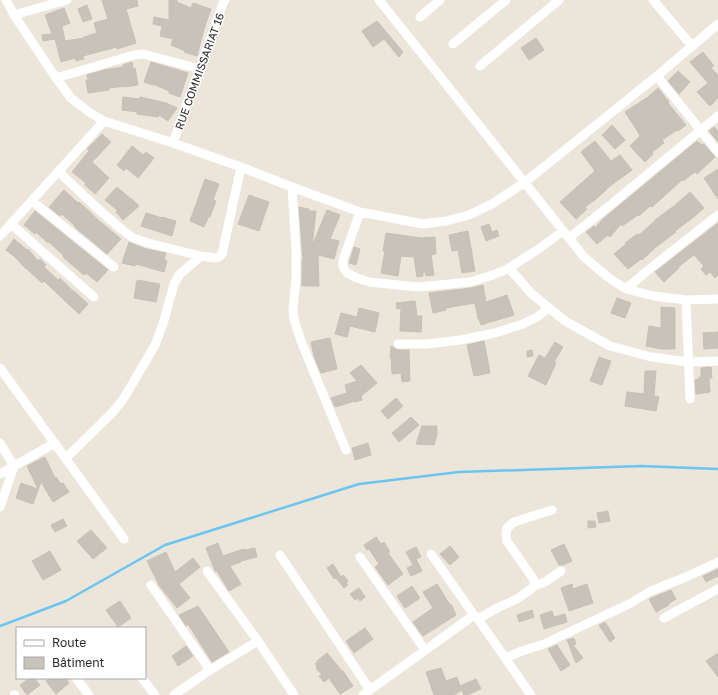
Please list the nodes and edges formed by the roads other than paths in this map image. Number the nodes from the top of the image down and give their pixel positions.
1 (6, 0) edge
2 (67, 0) edge
3 (214, 0) edge
4 (379, 0) edge
5 (440, 0) edge
6 (506, 0) edge
7 (560, 0) edge
8 (653, 0) edge
9 (224, 2) edge
10 (14, 15) junction
11 (420, 17) dead end
12 (718, 24) edge
13 (453, 44) dead end
14 (692, 46) junction
15 (480, 66) dead end
16 (200, 69) junction
17 (656, 76) junction
18 (56, 78) junction
19 (718, 116) edge
20 (104, 121) junction
21 (700, 130) junction
22 (173, 143) junction
23 (718, 152) edge
24 (241, 166) junction
25 (59, 172) junction
26 (524, 183) junction
27 (292, 187) junction
28 (32, 201) junction
29 (360, 212) junction
30 (718, 215) edge
31 (11, 224) junction
32 (566, 235) junction
33 (0, 236) edge
34 (200, 256) junction
35 (114, 267) dead end
36 (509, 268) junction
37 (626, 289) junction
38 (94, 297) dead end
39 (717, 299) edge
40 (686, 300) junction
41 (549, 308) junction
42 (398, 344) dead end
43 (718, 361) edge
44 (689, 362) junction
45 (0, 368) edge
46 (690, 399) dead end
47 (0, 443) edge
48 (55, 443) junction
49 (346, 450) dead end
50 (66, 458) junction
51 (14, 466) junction
52 (0, 474) edge
53 (0, 507) edge
54 (552, 510) dead end
55 (124, 539) dead end
56 (431, 554) dead end
57 (280, 555) dead end
58 (360, 557) dead end
59 (718, 562) edge
60 (207, 571) dead end
61 (560, 571) dead end
62 (151, 585) dead end
63 (534, 586) junction
64 (718, 589) edge
65 (476, 617) junction
66 (664, 618) dead end
67 (258, 641) junction
68 (425, 650) junction
69 (505, 658) junction
70 (210, 670) junction
71 (77, 679) edge
72 (143, 679) edge
73 (366, 693) edge
74 (89, 695) edge
75 (155, 695) edge
76 (174, 695) edge
77 (294, 695) edge
78 (531, 695) edge

1 - 10 street
2 - 10 street
3 - 9 street
4 - 26 street
5 - 11 street
6 - 13 street
7 - 15 street
8 - 14 street
9 - 16 street, RUE COMMISSARIAT 16
10 - 18 street
12 - 14 street
14 - 17 street
16 - 18 street
16 - 22 street, RUE COMMISSARIAT 16
17 - 21 street
17 - 26 street
18 - 20 street
19 - 21 street
20 - 22 street
20 - 25 street
21 - 23 street
21 - 32 street
22 - 24 street
24 - 27 street
24 - 34 street
25 - 28 street
25 - 34 street
26 - 29 street
26 - 32 street
27 - 29 street
27 - 49 street
28 - 31 street
28 - 35 street
29 - 36 street
30 - 37 street
31 - 33 street
31 - 38 street
32 - 36 street
32 - 37 street
34 - 50 street
36 - 41 street
37 - 40 street
39 - 40 street
40 - 44 street
41 - 42 street
41 - 44 street
43 - 44 street
44 - 46 street
45 - 48 street
47 - 51 street
48 - 50 street
48 - 51 street
50 - 55 street
51 - 52 street
51 - 53 street
54 - 63 street
56 - 65 street
57 - 73 street
58 - 68 street
59 - 69 street
60 - 67 street
61 - 63 street
62 - 70 street
63 - 65 street
64 - 66 street
65 - 68 street
65 - 69 street
67 - 70 street
67 - 77 street
68 - 73 street
69 - 78 street
70 - 76 street
71 - 74 street
72 - 75 street

